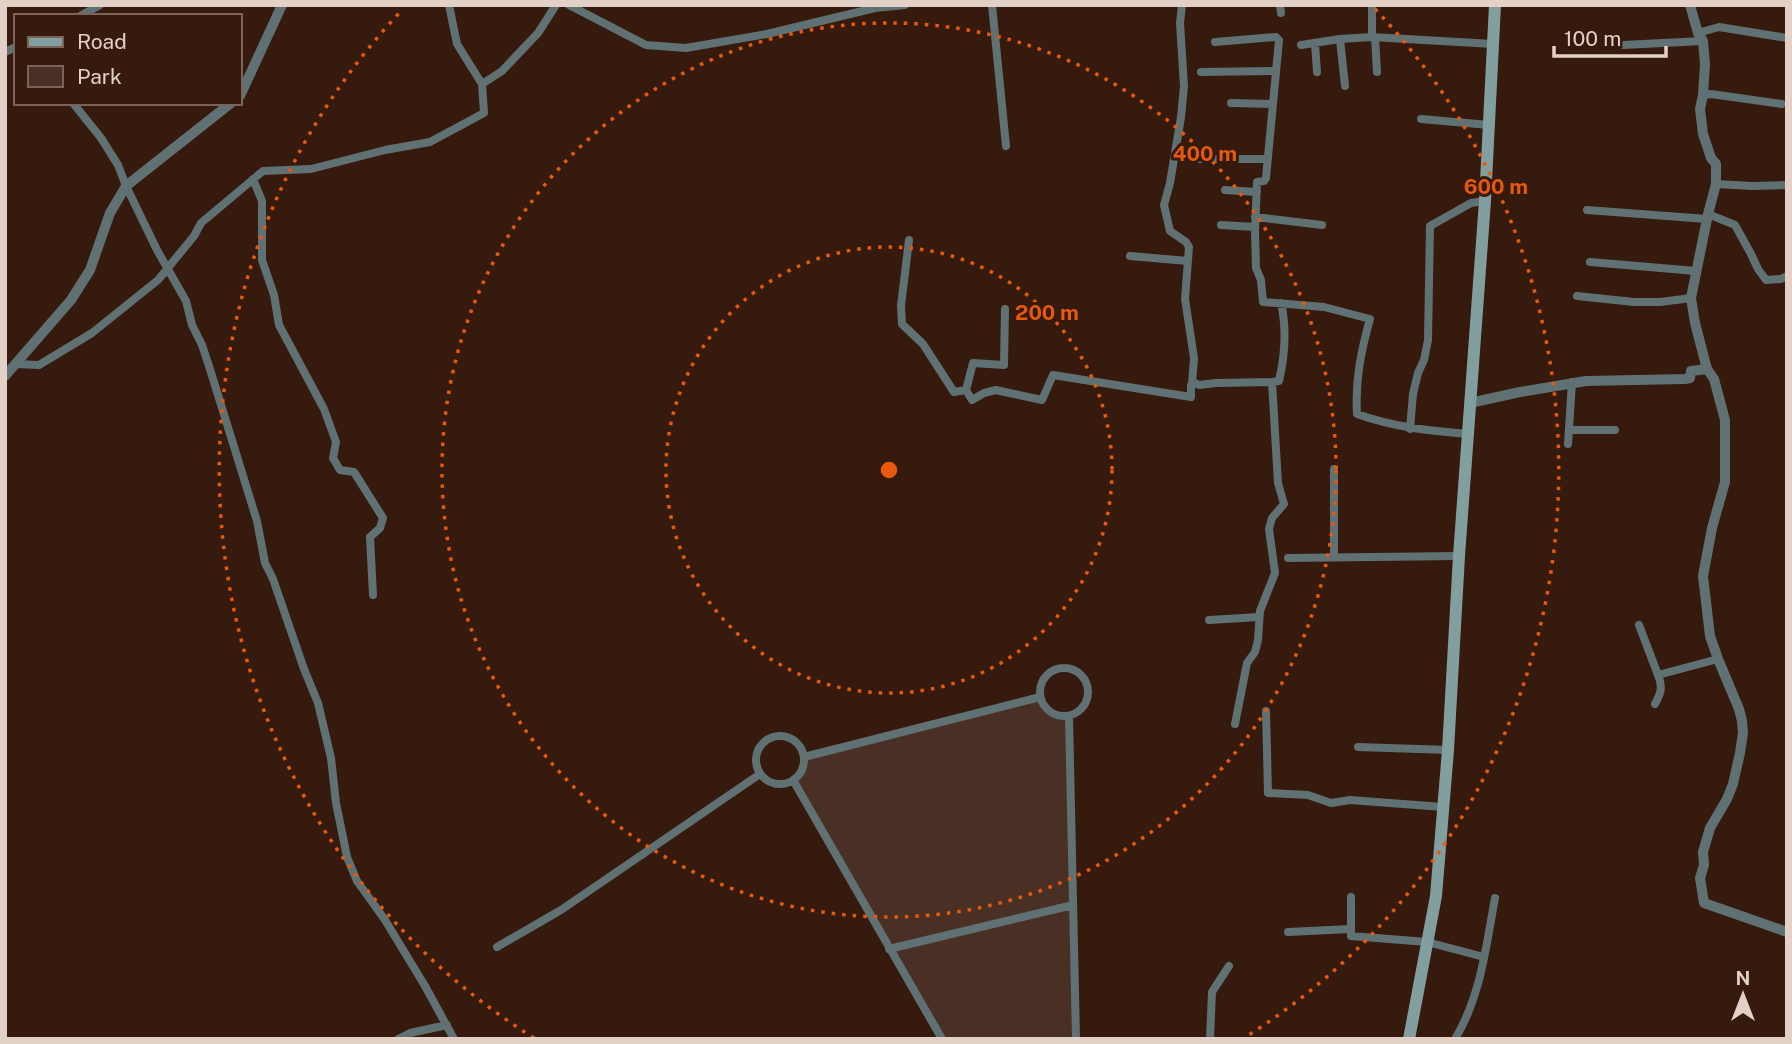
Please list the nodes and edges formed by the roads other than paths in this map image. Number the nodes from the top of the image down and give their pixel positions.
1 (100, 5) edge
2 (282, 5) edge
3 (449, 5) edge
4 (556, 5) edge
5 (569, 5) edge
6 (905, 5) edge
7 (992, 5) edge
8 (1182, 5) edge
9 (1372, 5) edge
10 (1495, 5) edge
11 (1690, 5) edge
12 (84, 14) edge
13 (1373, 37) junction
14 (1700, 37) junction
15 (1787, 38) edge
16 (1340, 39) junction
17 (1215, 42) dead end
18 (1315, 44) junction
19 (1493, 44) junction
20 (1623, 44) dead end
21 (1301, 45) dead end
22 (1276, 71) junction
23 (1201, 72) dead end
24 (1317, 72) dead end
25 (1377, 72) dead end
26 (482, 84) junction
27 (1345, 86) dead end
28 (242, 92) edge
29 (1703, 94) junction
30 (1231, 103) dead end
31 (1273, 104) junction
32 (1782, 104) dead end
33 (74, 105) edge
34 (228, 105) edge
35 (1421, 119) dead end
36 (1489, 125) junction
37 (1006, 146) dead end
38 (1198, 159) dead end
39 (1268, 159) junction
40 (253, 179) junction
41 (1716, 184) junction
42 (1787, 185) edge
43 (126, 186) junction
44 (1225, 190) dead end
45 (1257, 192) junction
46 (1485, 201) junction
47 (1587, 210) dead end
48 (1707, 216) junction
49 (1255, 222) junction
50 (1221, 225) dead end
51 (1322, 225) dead end
52 (909, 240) dead end
53 (1130, 256) dead end
54 (1188, 261) junction
55 (1590, 262) dead end
56 (169, 268) junction
57 (1696, 271) junction
58 (1787, 276) edge
59 (1577, 296) dead end
60 (1691, 298) junction
61 (1281, 303) junction
62 (1005, 309) dead end
63 (15, 364) junction
64 (1707, 369) junction
65 (5, 376) edge
66 (1272, 382) junction
67 (1572, 382) junction
68 (1192, 383) junction
69 (966, 390) junction
70 (1470, 403) junction
71 (1410, 429) junction
72 (1569, 430) junction
73 (1615, 430) dead end
74 (1468, 434) junction
75 (1568, 444) dead end
76 (1334, 469) dead end
77 (1459, 556) junction
78 (1334, 557) junction
79 (1288, 558) dead end
80 (373, 595) dead end
81 (1259, 617) junction
82 (1209, 620) dead end
83 (1639, 625) dead end
84 (1718, 659) junction
85 (1658, 675) junction
86 (1040, 697) junction
87 (1655, 704) dead end
88 (1266, 711) dead end
89 (1069, 716) junction
90 (1235, 724) dead end
91 (1358, 747) dead end
92 (1448, 750) junction
93 (804, 757) junction
94 (760, 774) junction
95 (793, 780) junction
96 (1443, 807) junction
97 (1351, 897) dead end
98 (1494, 898) dead end
99 (1073, 905) junction
100 (1350, 929) junction
101 (1287, 932) dead end
102 (1787, 932) edge
103 (1427, 942) junction
104 (497, 947) dead end
105 (889, 949) junction
106 (1484, 957) junction
107 (1229, 966) dead end
108 (447, 1025) junction
109 (398, 1039) edge
110 (454, 1039) edge
111 (942, 1039) edge
112 (1076, 1039) edge
113 (1210, 1039) edge
114 (1409, 1039) edge
115 (1455, 1039) edge

1 - 12 street
2 - 28 street
3 - 26 street
4 - 26 street
5 - 6 street
7 - 37 street
8 - 54 street
9 - 13 street
10 - 19 main road
11 - 14 street
13 - 16 street
13 - 19 street
13 - 25 street
14 - 15 street
14 - 20 street
14 - 29 street
16 - 18 street
16 - 27 street
17 - 22 street
18 - 21 street
18 - 24 street
19 - 36 main road
22 - 23 street
22 - 31 street
26 - 40 street
29 - 32 street
29 - 41 street
30 - 31 street
31 - 39 street
33 - 43 street
34 - 43 street
35 - 36 street
36 - 46 main road
38 - 39 street
39 - 45 street
40 - 56 street
40 - 80 street
41 - 42 street
41 - 48 street
43 - 56 street
43 - 63 street
44 - 45 street
45 - 49 street
46 - 70 main road
46 - 71 street
47 - 48 street
48 - 57 street
48 - 58 street
49 - 50 street
49 - 51 street
49 - 61 street
52 - 69 street
53 - 54 street
54 - 68 street
55 - 57 street
56 - 63 street
56 - 108 street
57 - 60 street
59 - 60 street
60 - 64 street
61 - 66 street
61 - 71 street
62 - 69 street
63 - 65 street
64 - 67 street
64 - 84 street
66 - 68 street
66 - 81 street
67 - 70 street
67 - 72 street
68 - 69 street
70 - 74 main road
71 - 74 street
72 - 73 street
72 - 75 street
74 - 77 main road
76 - 78 street
77 - 78 street
77 - 92 main road
78 - 79 street
81 - 82 street
81 - 90 street
83 - 85 street
84 - 85 street
84 - 102 street
85 - 87 street
86 - 89 street
86 - 89 street
86 - 93 street
88 - 96 street
89 - 99 street
91 - 92 street
92 - 96 main road
93 - 94 street
93 - 95 street
94 - 95 street
94 - 104 street
95 - 105 street
96 - 103 main road
97 - 100 street
98 - 106 street
99 - 105 street
99 - 112 street
100 - 101 street
100 - 103 street
103 - 106 street
103 - 114 main road
105 - 111 street
106 - 115 street
107 - 113 street
108 - 109 street
108 - 110 street

